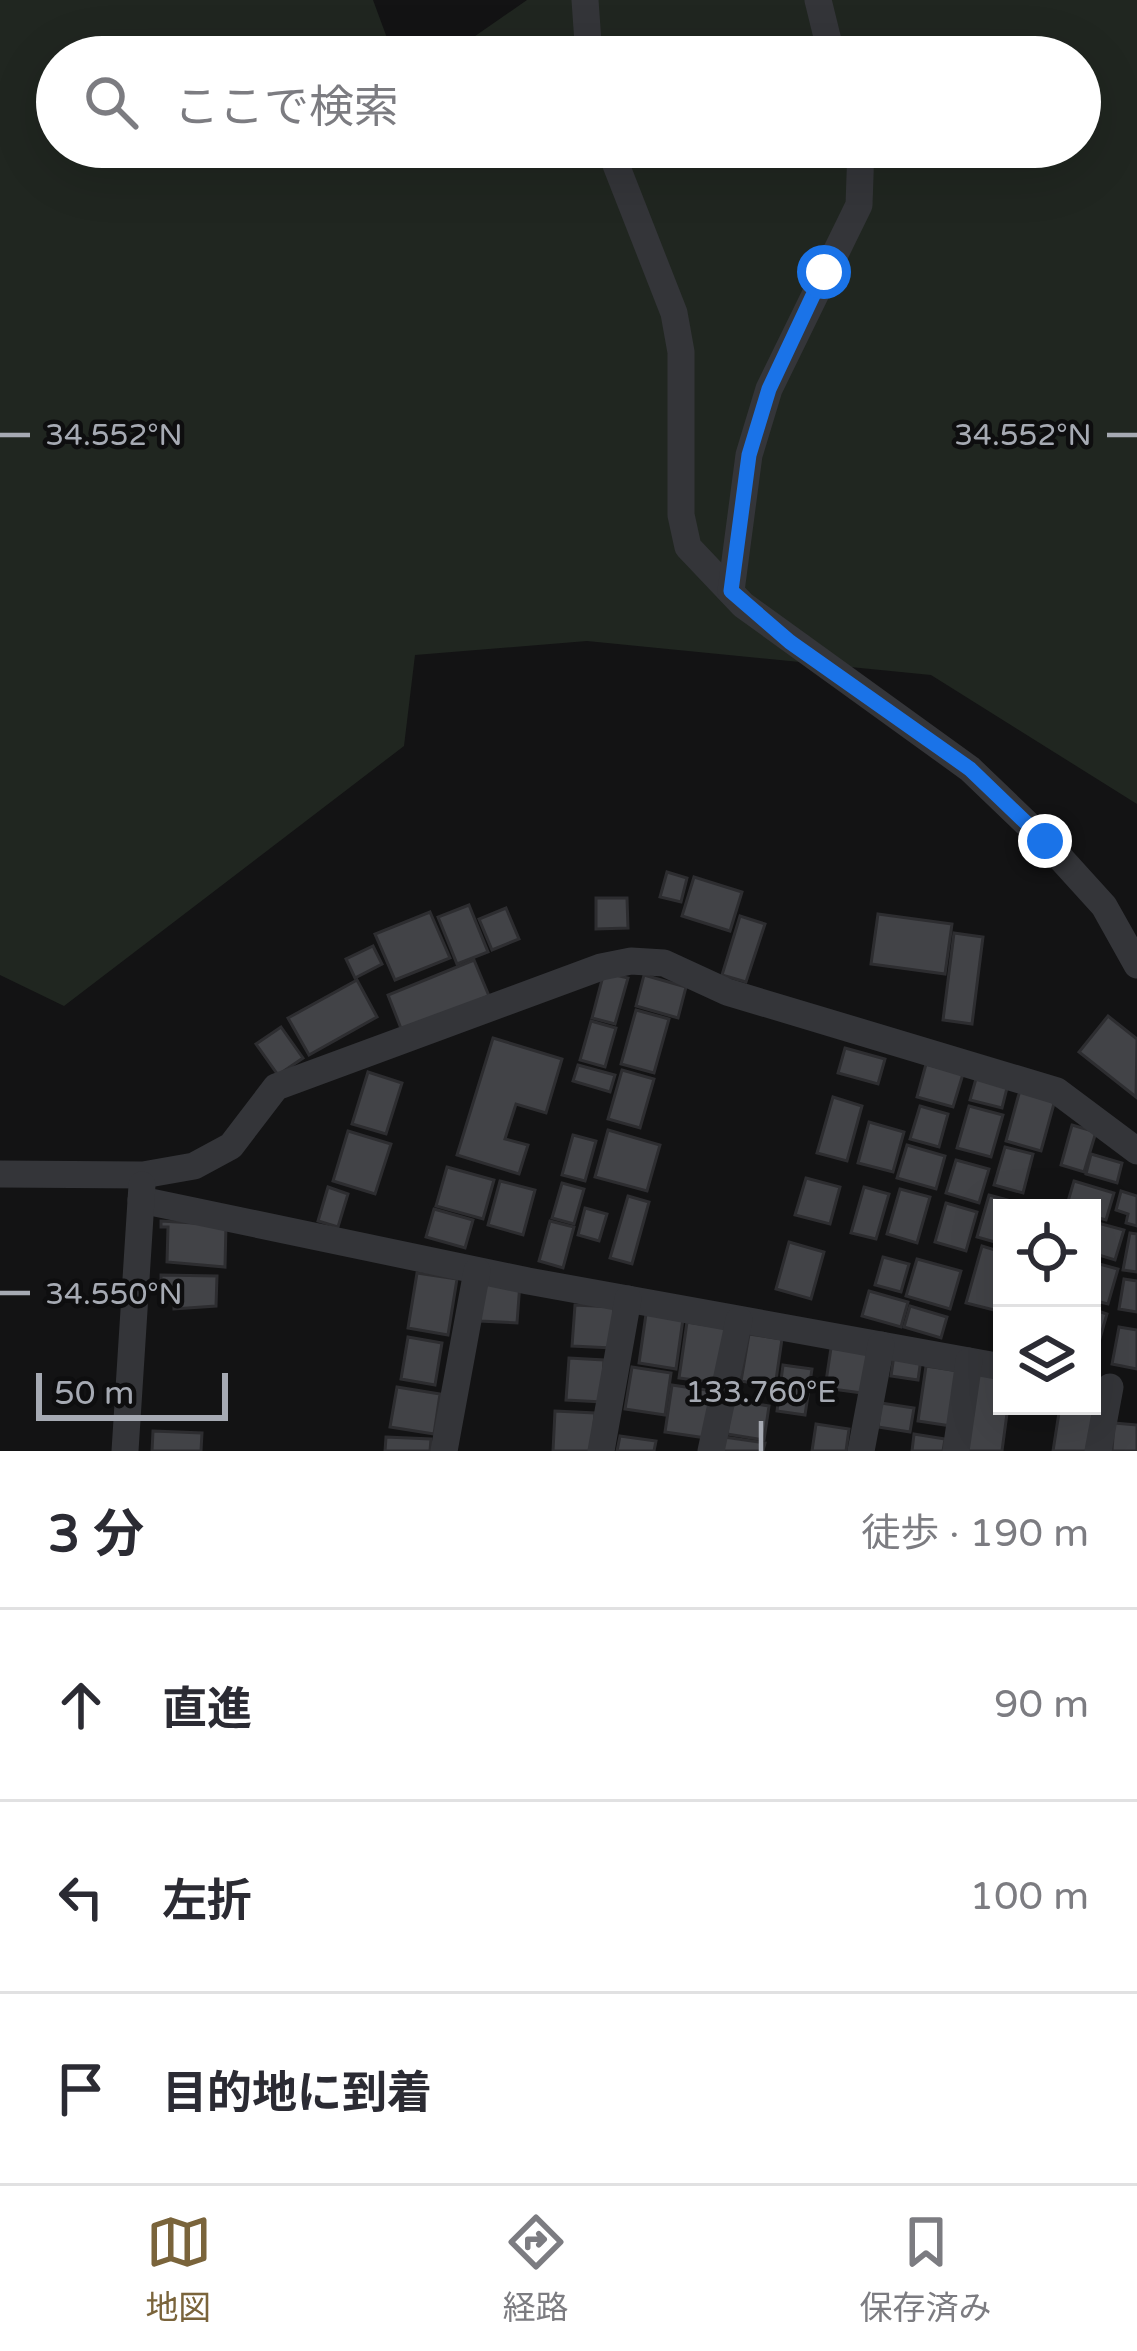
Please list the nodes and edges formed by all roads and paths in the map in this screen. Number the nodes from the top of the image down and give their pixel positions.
1 (585, 0) edge
2 (818, 0) edge
3 (588, 36) edge
4 (827, 36) edge
5 (617, 168) edge
6 (860, 168) edge
7 (731, 591) junction
8 (1137, 965) edge
9 (1137, 1151) edge
10 (0, 1174) edge
11 (142, 1188) junction
12 (477, 1271) junction
13 (628, 1300) junction
14 (739, 1320) junction
15 (880, 1346) junction
16 (969, 1361) junction
17 (993, 1365) edge
18 (1113, 1387) edge
19 (125, 1451) edge
20 (444, 1451) edge
21 (601, 1451) edge
22 (711, 1451) edge
23 (861, 1451) edge
24 (956, 1451) edge
25 (1098, 1451) edge

1 - 3 street
2 - 4 street
5 - 7 street
6 - 7 street
7 - 8 street
9 - 11 street
10 - 11 street
11 - 12 street
11 - 19 street
12 - 13 street
12 - 20 street
13 - 14 street
13 - 21 street
14 - 15 street
14 - 22 street
15 - 16 street
15 - 23 street
16 - 17 street
16 - 24 street
18 - 25 street

